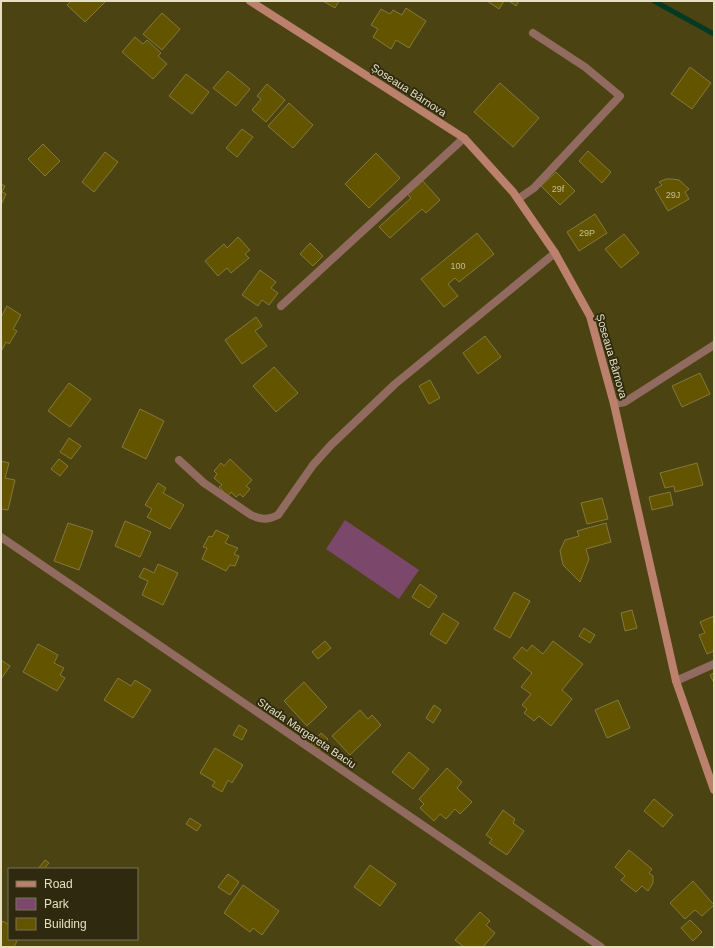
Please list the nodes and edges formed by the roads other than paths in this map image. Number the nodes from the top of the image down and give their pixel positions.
1 (250, 1) edge
2 (533, 33) dead end
3 (464, 138) junction
4 (518, 199) junction
5 (555, 253) junction
6 (281, 306) dead end
7 (714, 345) edge
8 (614, 404) junction
9 (179, 460) dead end
10 (1, 537) edge
11 (714, 664) edge
12 (676, 681) junction
13 (714, 790) edge
14 (601, 947) edge

1 - 3 main road, Șoseaua Bârnova
2 - 4 street
3 - 4 main road, Șoseaua Bârnova
3 - 6 street
4 - 5 main road, Șoseaua Bârnova
5 - 8 main road, Șoseaua Bârnova
5 - 9 street
7 - 8 street
8 - 12 main road, Șoseaua Bârnova
10 - 14 street, Strada Margareta Baciu
11 - 12 street
12 - 13 main road, Șoseaua Bârnova

